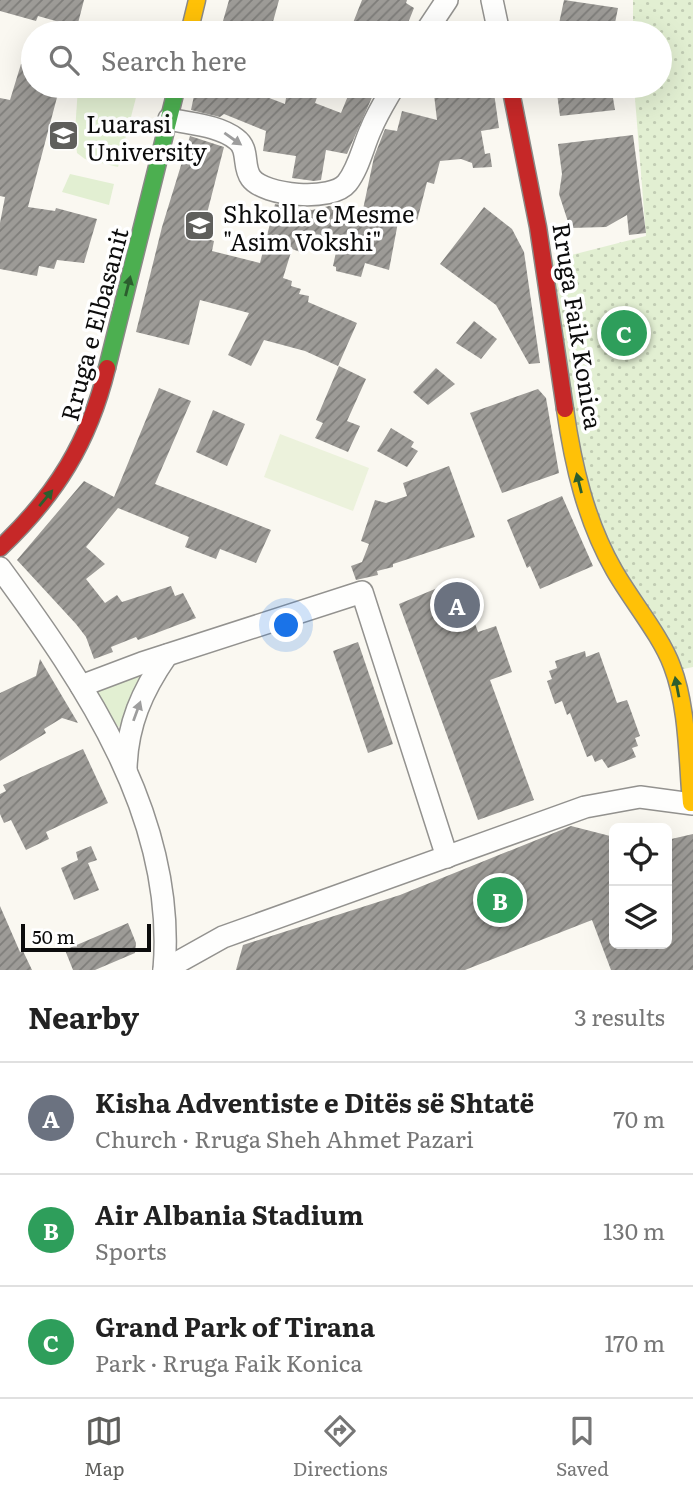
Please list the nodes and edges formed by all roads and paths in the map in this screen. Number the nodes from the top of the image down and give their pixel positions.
1 (197, 0) edge
2 (447, 0) edge
3 (492, 0) edge
4 (192, 21) edge
5 (433, 21) edge
6 (496, 21) edge
7 (174, 98) edge
8 (388, 98) edge
9 (512, 98) edge
10 (169, 119) junction
11 (104, 309) dead end
12 (59, 447) dead end
13 (0, 548) edge
14 (0, 568) edge
15 (167, 655) junction
16 (81, 686) junction
17 (126, 773) junction
18 (692, 803) edge
19 (447, 857) junction
20 (164, 970) edge

1 - 4 street
2 - 5 street
3 - 6 street
7 - 10 street, Rruga e Elbasanit
10 -> 8 street
18 -> 9 street, Rruga Faik Konica
13 -> 10 street, Rruga e Elbasanit
11 - 12 street, Rruga e Elbasanit
14 - 16 street
15 - 16 street
17 -> 15 street
15 - 19 street
16 - 17 street
17 - 20 street
18 - 19 street
19 - 20 street

